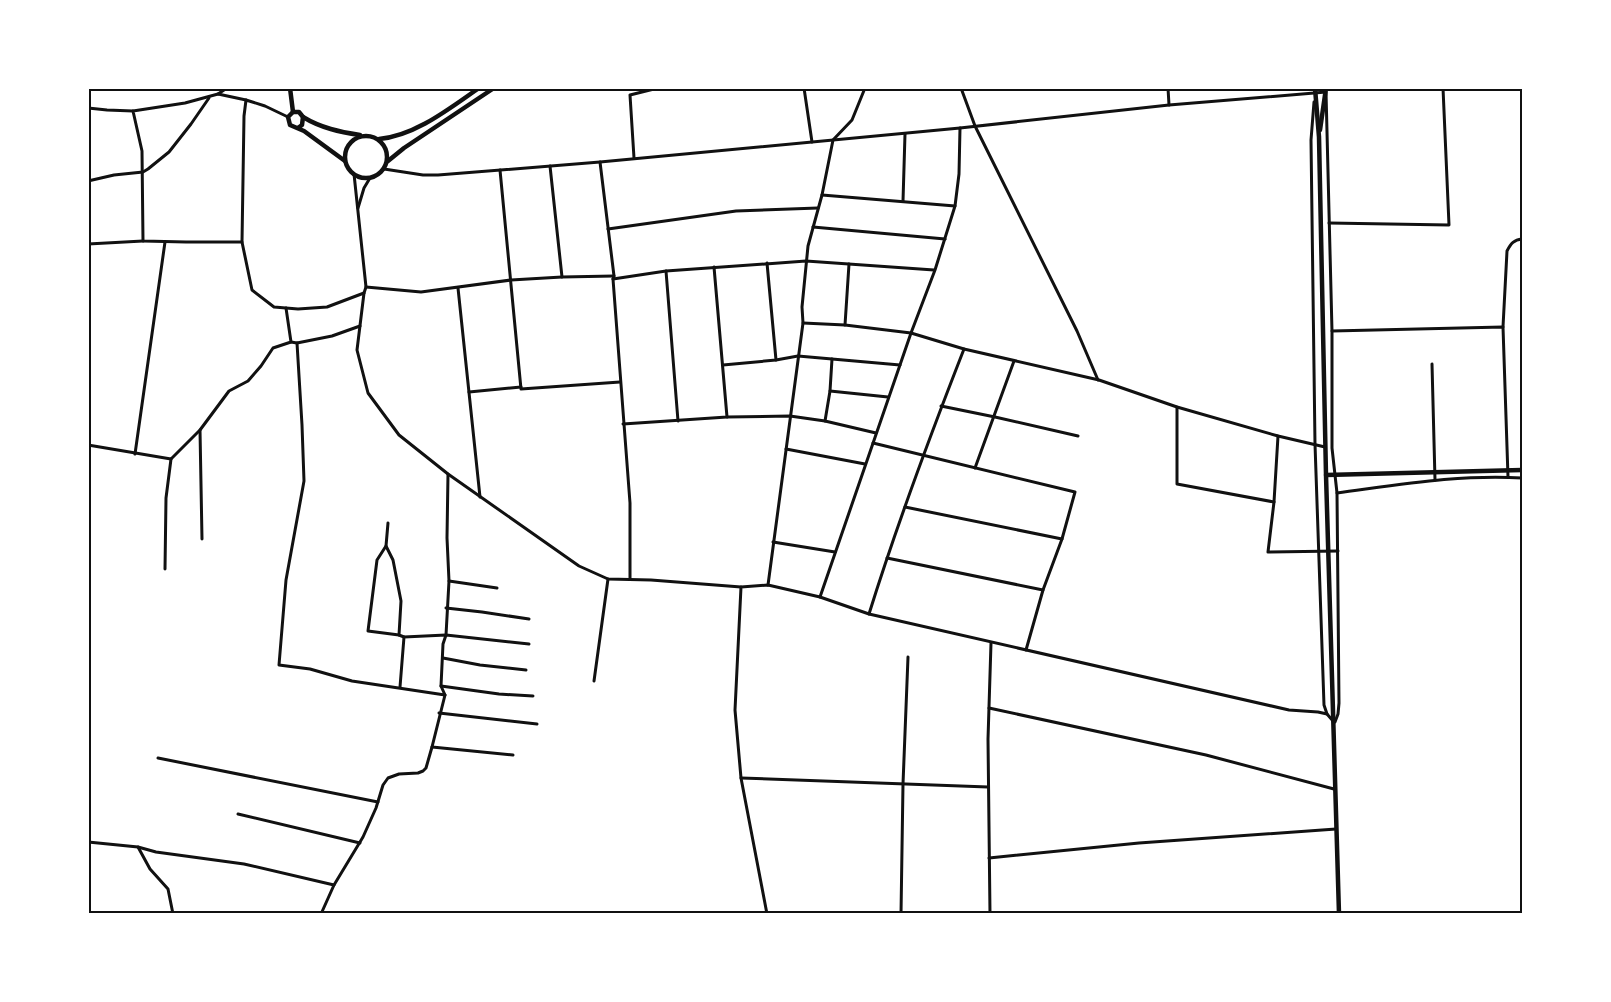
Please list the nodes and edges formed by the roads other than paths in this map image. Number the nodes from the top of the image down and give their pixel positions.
1 (227, 88) edge
2 (290, 88) edge
3 (479, 88) edge
4 (494, 88) edge
5 (658, 88) edge
6 (865, 88) edge
7 (961, 88) edge
8 (1168, 88) edge
9 (1443, 88) edge
10 (805, 89) edge
11 (1315, 90) edge
12 (1326, 90) edge
13 (218, 94) junction
14 (210, 96) junction
15 (246, 100) junction
16 (1169, 105) junction
17 (88, 108) edge
18 (133, 111) junction
19 (293, 112) junction
20 (288, 117) junction
21 (303, 117) junction
22 (975, 126) junction
23 (298, 128) junction
24 (960, 128) junction
25 (904, 134) junction
26 (362, 135) junction
27 (1319, 137) junction
28 (379, 139) junction
29 (833, 140) junction
30 (812, 142) junction
31 (634, 158) junction
32 (345, 161) junction
33 (388, 161) junction
34 (600, 162) junction
35 (550, 166) junction
36 (384, 169) junction
37 (500, 170) junction
38 (143, 172) junction
39 (354, 174) junction
40 (370, 178) junction
41 (88, 181) edge
42 (822, 195) junction
43 (903, 201) junction
44 (955, 206) junction
45 (818, 208) junction
46 (357, 210) junction
47 (1329, 223) junction
48 (813, 227) junction
49 (608, 230) junction
50 (1522, 238) edge
51 (945, 239) junction
52 (144, 241) junction
53 (165, 241) junction
54 (242, 242) junction
55 (88, 244) edge
56 (806, 261) junction
57 (767, 263) junction
58 (849, 264) junction
59 (714, 267) junction
60 (935, 270) junction
61 (666, 271) junction
62 (562, 277) junction
63 (614, 277) junction
64 (511, 280) junction
65 (366, 287) junction
66 (458, 288) junction
67 (364, 293) junction
68 (286, 308) junction
69 (803, 323) junction
70 (360, 326) junction
71 (845, 326) junction
72 (1503, 327) junction
73 (1332, 331) junction
74 (911, 333) junction
75 (291, 342) junction
76 (297, 343) junction
77 (964, 349) junction
78 (798, 356) junction
79 (832, 359) junction
80 (776, 360) junction
81 (1014, 361) junction
82 (1431, 364) dead end
83 (723, 365) junction
84 (900, 365) junction
85 (1099, 380) junction
86 (620, 382) junction
87 (521, 387) junction
88 (830, 391) junction
89 (469, 392) junction
90 (888, 397) junction
91 (942, 406) junction
92 (1177, 406) junction
93 (790, 416) junction
94 (727, 417) junction
95 (995, 417) junction
96 (678, 421) junction
97 (825, 422) junction
98 (624, 424) junction
99 (200, 430) junction
100 (876, 433) junction
101 (1078, 436) dead end
102 (1278, 436) junction
103 (873, 443) junction
104 (1315, 444) junction
105 (88, 446) edge
106 (1332, 448) junction
107 (786, 449) junction
108 (135, 454) junction
109 (924, 454) junction
110 (171, 459) junction
111 (865, 465) junction
112 (975, 468) junction
113 (1522, 470) edge
114 (448, 474) junction
115 (1326, 475) junction
116 (1508, 477) junction
117 (1522, 477) edge
118 (1435, 480) junction
119 (1337, 493) junction
120 (480, 497) junction
121 (1274, 502) junction
122 (905, 507) junction
123 (388, 523) dead end
124 (202, 539) dead end
125 (1062, 539) junction
126 (773, 542) junction
127 (386, 546) junction
128 (1338, 551) junction
129 (835, 552) junction
130 (1319, 552) junction
131 (887, 558) junction
132 (165, 569) dead end
133 (608, 579) junction
134 (630, 579) junction
135 (449, 581) junction
136 (768, 585) junction
137 (741, 587) junction
138 (497, 588) dead end
139 (1043, 590) junction
140 (820, 597) junction
141 (447, 608) junction
142 (869, 614) junction
143 (530, 620) dead end
144 (399, 635) junction
145 (446, 635) junction
146 (404, 637) junction
147 (991, 643) junction
148 (529, 644) dead end
149 (1026, 650) junction
150 (908, 657) dead end
151 (443, 658) junction
152 (526, 670) dead end
153 (594, 681) dead end
154 (441, 686) junction
155 (400, 687) junction
156 (445, 695) junction
157 (532, 696) dead end
158 (989, 708) junction
159 (439, 713) junction
160 (1327, 714) junction
161 (537, 724) dead end
162 (1334, 724) junction
163 (432, 747) junction
164 (513, 755) dead end
165 (158, 758) dead end
166 (741, 778) junction
167 (903, 784) junction
168 (988, 787) junction
169 (1335, 789) junction
170 (378, 802) junction
171 (238, 814) dead end
172 (1336, 829) junction
173 (88, 842) edge
174 (360, 843) junction
175 (138, 847) junction
176 (989, 858) junction
177 (333, 885) junction
178 (173, 914) edge
179 (321, 914) edge
180 (767, 914) edge
181 (901, 914) edge
182 (990, 914) edge
183 (1339, 914) edge

1 - 13 street
2 - 19 main road
3 - 28 main road
4 - 33 main road
5 - 31 street
6 - 29 street
7 - 22 street
8 - 16 street
9 - 47 street
10 - 30 street
11 - 12 street
11 - 16 street
11 - 27 main road
11 - 104 street
12 - 27 main road
12 - 47 street
13 - 14 street
13 - 15 street
14 - 18 street
14 - 38 street
15 - 20 street
15 - 54 street
16 - 22 street
17 - 18 street
18 - 38 street
19 - 20 main road
19 - 21 main road
20 - 23 main road
21 - 23 main road
21 - 26 main road
22 - 24 street
22 - 85 street
23 - 32 main road
24 - 25 street
24 - 44 street
25 - 29 street
25 - 43 street
26 - 28 main road
26 - 32 main road
27 - 115 main road
28 - 33 main road
29 - 30 street
29 - 42 street
30 - 31 street
31 - 34 street
32 - 39 main road
33 - 36 main road
34 - 35 street
34 - 49 street
35 - 37 street
35 - 62 street
36 - 37 street
36 - 40 main road
37 - 64 street
38 - 41 street
38 - 52 street
39 - 40 main road
39 - 46 street
40 - 46 street
42 - 43 street
42 - 45 street
43 - 44 street
44 - 51 street
45 - 48 street
45 - 49 street
46 - 65 street
47 - 73 street
48 - 51 street
48 - 56 street
49 - 63 street
50 - 72 street
51 - 60 street
52 - 53 street
52 - 55 street
53 - 54 street
53 - 108 street
54 - 68 street
56 - 57 street
56 - 58 street
56 - 69 street
57 - 59 street
57 - 80 street
58 - 60 street
58 - 71 street
59 - 61 street
59 - 83 street
60 - 74 street
61 - 63 street
61 - 96 street
62 - 63 street
62 - 64 street
63 - 86 street
64 - 66 street
64 - 87 street
65 - 66 street
65 - 67 street
66 - 89 street
67 - 68 street
67 - 70 street
68 - 75 street
69 - 71 street
69 - 78 street
70 - 76 street
70 - 114 street
71 - 74 street
72 - 73 street
72 - 116 street
73 - 106 street
74 - 77 street
74 - 84 street
75 - 76 street
75 - 99 street
76 - 155 street
77 - 81 street
77 - 91 street
78 - 79 street
78 - 80 street
78 - 93 street
79 - 84 street
79 - 88 street
80 - 83 street
81 - 85 street
81 - 95 street
82 - 118 street
83 - 94 street
84 - 90 street
85 - 92 street
86 - 87 street
86 - 98 street
87 - 89 street
88 - 90 street
88 - 97 street
89 - 120 street
90 - 100 street
91 - 95 street
91 - 109 street
92 - 102 street
92 - 121 street
93 - 94 street
93 - 97 street
93 - 107 street
94 - 96 street
95 - 101 street
95 - 112 street
96 - 98 street
97 - 100 street
98 - 134 street
99 - 110 street
99 - 124 street
100 - 103 street
102 - 104 street
102 - 121 street
103 - 109 street
103 - 111 street
104 - 106 street
104 - 130 street
105 - 108 street
106 - 119 street
107 - 111 street
107 - 126 street
108 - 110 street
109 - 112 street
109 - 122 street
110 - 132 street
111 - 129 street
112 - 125 street
113 - 115 main road
114 - 120 street
114 - 135 street
115 - 162 main road
116 - 117 street
116 - 118 street
118 - 119 street
119 - 128 street
120 - 133 street
121 - 130 street
122 - 125 street
122 - 131 street
123 - 127 street
125 - 139 street
126 - 129 street
126 - 136 street
127 - 144 street
127 - 144 street
128 - 130 street
128 - 162 street
129 - 140 street
130 - 160 street
131 - 139 street
131 - 142 street
133 - 134 street
133 - 153 street
134 - 137 street
135 - 138 street
135 - 141 street
136 - 137 street
136 - 140 street
137 - 166 street
139 - 149 street
140 - 142 street
141 - 143 street
141 - 145 street
142 - 147 street
144 - 146 street
145 - 146 street
145 - 148 street
145 - 151 street
146 - 155 street
147 - 149 street
147 - 158 street
149 - 160 street
150 - 167 street
151 - 152 street
151 - 154 street
154 - 156 street
154 - 157 street
155 - 156 street
156 - 159 street
158 - 168 street
158 - 169 street
159 - 161 street
159 - 163 street
160 - 162 street
162 - 169 main road
163 - 164 street
163 - 170 street
165 - 170 street
166 - 167 street
166 - 180 street
167 - 168 street
167 - 181 street
168 - 176 street
169 - 172 main road
170 - 174 street
171 - 174 street
172 - 176 street
172 - 183 main road
173 - 175 street
174 - 177 street
175 - 177 street
175 - 178 street
176 - 182 street
177 - 179 street

